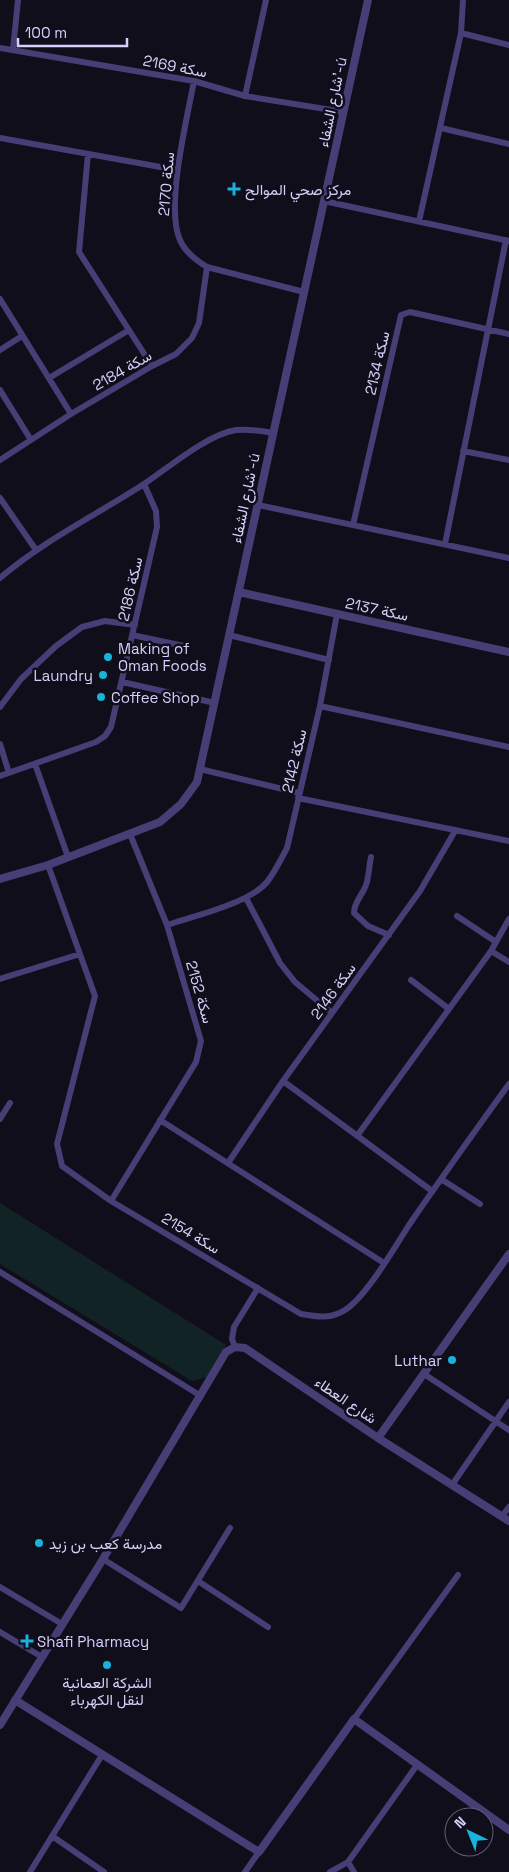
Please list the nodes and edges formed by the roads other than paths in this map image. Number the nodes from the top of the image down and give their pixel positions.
1 (18, 0) edge
2 (266, 0) edge
3 (368, 0) edge
4 (463, 0) edge
5 (460, 33) junction
6 (509, 45) edge
7 (0, 48) edge
8 (12, 50) junction
9 (194, 81) junction
10 (245, 96) junction
11 (344, 112) junction
12 (441, 128) junction
13 (0, 138) edge
14 (509, 144) edge
15 (88, 154) junction
16 (177, 170) junction
17 (324, 201) junction
18 (420, 221) junction
19 (508, 240) edge
20 (208, 267) junction
21 (304, 292) junction
22 (0, 299) edge
23 (488, 329) junction
24 (129, 330) junction
25 (509, 334) edge
26 (22, 336) junction
27 (0, 350) edge
28 (152, 366) junction
29 (49, 378) junction
30 (0, 390) edge
31 (71, 414) junction
32 (274, 433) junction
33 (31, 440) junction
34 (463, 451) junction
35 (0, 460) edge
36 (509, 460) edge
37 (144, 484) junction
38 (0, 498) edge
39 (258, 505) junction
40 (353, 525) junction
41 (444, 544) junction
42 (36, 550) junction
43 (509, 558) edge
44 (0, 578) edge
45 (239, 592) junction
46 (337, 614) junction
47 (135, 625) junction
48 (132, 635) junction
49 (230, 635) junction
50 (184, 646) dead end
51 (509, 652) edge
52 (329, 660) junction
53 (122, 682) junction
54 (215, 703) junction
55 (320, 706) junction
56 (0, 707) edge
57 (0, 744) edge
58 (509, 747) edge
59 (35, 764) junction
60 (200, 769) junction
61 (9, 773) junction
62 (0, 776) edge
63 (299, 795) junction
64 (455, 831) junction
65 (130, 834) junction
66 (509, 841) edge
67 (68, 857) junction
68 (371, 857) dead end
69 (48, 865) junction
70 (0, 879) edge
71 (246, 898) junction
72 (457, 916) dead end
73 (509, 919) edge
74 (167, 925) junction
75 (389, 935) junction
76 (496, 942) junction
77 (491, 950) junction
78 (80, 954) junction
79 (509, 962) edge
80 (0, 979) edge
81 (411, 980) dead end
82 (449, 1008) junction
83 (332, 1013) junction
84 (283, 1081) junction
85 (509, 1084) edge
86 (10, 1103) dead end
87 (0, 1119) edge
88 (160, 1120) junction
89 (357, 1136) junction
90 (228, 1163) junction
91 (441, 1179) junction
92 (432, 1191) junction
93 (112, 1201) junction
94 (480, 1204) dead end
95 (509, 1254) edge
96 (384, 1263) junction
97 (0, 1272) edge
98 (258, 1288) junction
99 (235, 1347) junction
100 (424, 1374) junction
101 (201, 1396) junction
102 (509, 1402) edge
103 (496, 1420) junction
104 (509, 1430) edge
105 (378, 1438) junction
106 (452, 1485) junction
107 (509, 1507) edge
108 (506, 1519) edge
109 (230, 1528) dead end
110 (103, 1559) junction
111 (458, 1575) dead end
112 (198, 1581) junction
113 (0, 1587) edge
114 (62, 1624) junction
115 (268, 1627) dead end
116 (0, 1632) edge
117 (42, 1657) junction
118 (15, 1700) junction
119 (354, 1719) junction
120 (0, 1725) edge
121 (102, 1755) junction
122 (417, 1764) junction
123 (509, 1830) edge
124 (52, 1836) junction
125 (260, 1852) junction
126 (348, 1862) junction
127 (30, 1872) edge
128 (104, 1872) edge
129 (245, 1872) edge
130 (330, 1872) edge
131 (354, 1872) edge

1 - 8 street
2 - 10 street
3 - 11 street, شارع الشفاء'-ú
4 - 5 street
5 - 6 street
5 - 12 street
7 - 8 street, سكة 2169
8 - 9 street, سكة 2169
9 - 10 street, سكة 2169
9 - 16 street, سكة 2170
10 - 11 street, سكة 2169
11 - 17 street, شارع الشفاء'-ú
12 - 14 street
12 - 18 street
13 - 15 street
15 - 16 street
15 - 24 street
16 - 20 street, سكة 2170
17 - 18 street
17 - 21 street, شارع الشفاء'-ú
18 - 19 street
19 - 23 street
20 - 21 street, سكة 2170
20 - 28 street, سكة 2184
21 - 32 street, شارع الشفاء'-ú
22 - 26 street
23 - 25 street, سكة 2134
23 - 34 street
23 - 40 street, سكة 2134
24 - 28 street
24 - 29 street
26 - 27 street
26 - 29 street
28 - 31 street, سكة 2184
29 - 31 street
30 - 33 street
31 - 33 street, سكة 2184
32 - 37 street
32 - 39 street, شارع الشفاء'-ú
33 - 35 street, سكة 2184
34 - 36 street
34 - 41 street
37 - 42 street
37 - 47 street, سكة 2186
38 - 42 street
39 - 40 street
39 - 45 street, شارع الشفاء'-ú
40 - 41 street
41 - 43 street
42 - 44 street
45 - 46 street, سكة 2137
45 - 49 street, شارع الشفاء'-ú
46 - 51 street, سكة 2137
46 - 52 street, سكة 2142
47 - 48 street, سكة 2186
47 - 56 street
48 - 50 street
48 - 53 street, سكة 2186
49 - 52 street
49 - 54 street, شارع الشفاء'-ú
52 - 55 street, سكة 2142
53 - 54 street
53 - 59 street, سكة 2186
54 - 60 street, شارع الشفاء'-ú
55 - 58 street
55 - 63 street, سكة 2142
57 - 61 street
59 - 61 street, سكة 2186
59 - 67 street
60 - 63 street
60 - 65 street, شارع الشفاء'-ú
61 - 62 street, سكة 2186
63 - 64 street
63 - 71 street, سكة 2142
64 - 66 street
64 - 75 street, سكة 2146
65 - 67 street, شارع الشفاء'-ú
65 - 74 street, سكة 2152
67 - 69 street, شارع الشفاء'-ú
68 - 75 street
69 - 70 street, شارع الشفاء'-ú
69 - 78 street, سكة 2154
71 - 74 street, سكة 2142
71 - 83 street
72 - 76 street
73 - 76 street
74 - 88 street, سكة 2152
75 - 83 street, سكة 2146
76 - 77 street
77 - 79 street
77 - 82 street
78 - 80 street
78 - 93 street, سكة 2154
81 - 82 street
82 - 89 street
83 - 84 street, سكة 2146
84 - 89 street
84 - 90 street, سكة 2146
85 - 91 street, سكة 2154
86 - 87 street
88 - 90 street
88 - 93 street, سكة 2152
89 - 92 street
90 - 96 street
91 - 92 street, سكة 2154
91 - 94 street
92 - 96 street, سكة 2154
93 - 98 street, سكة 2154
95 - 100 street, شارع العطاء
96 - 98 street, سكة 2154
97 - 101 street
98 - 99 street
99 - 101 street
99 - 105 street, شارع العطاء
100 - 103 street
100 - 105 street, شارع العطاء
101 - 110 street
102 - 103 street
103 - 104 street
103 - 106 street
105 - 106 street
106 - 108 street
107 - 108 street
109 - 112 street
110 - 112 street
110 - 114 street
111 - 119 street
112 - 115 street
113 - 114 street
114 - 117 street
116 - 117 street
117 - 118 street
118 - 120 street
118 - 121 street
119 - 122 street
119 - 125 street
121 - 124 street
121 - 125 street
122 - 123 street
122 - 126 street
124 - 127 street
124 - 128 street
125 - 129 street
126 - 130 street
126 - 131 street

